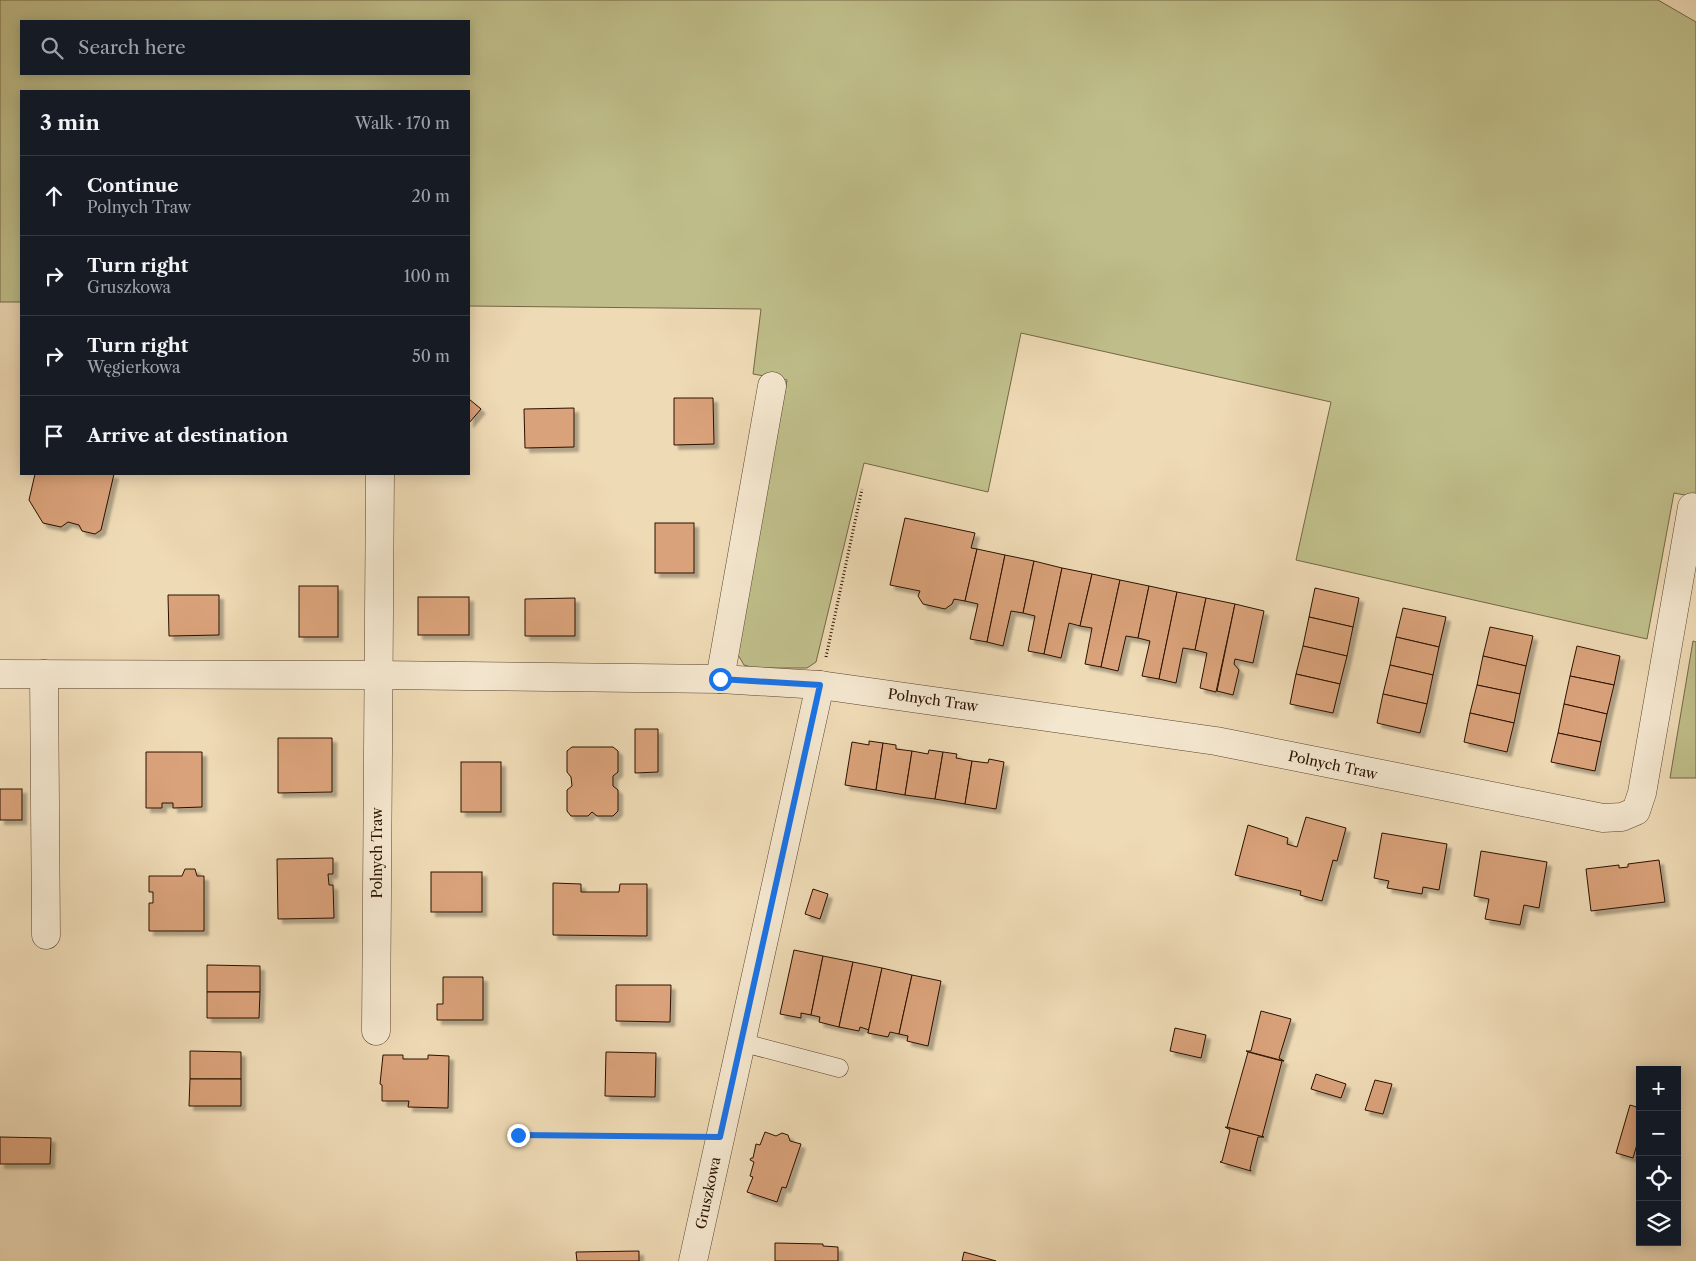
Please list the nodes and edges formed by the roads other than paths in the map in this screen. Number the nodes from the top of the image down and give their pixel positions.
1 (772, 386) dead end
2 (380, 475) edge
3 (1692, 507) dead end
4 (0, 674) edge
5 (44, 674) junction
6 (377, 675) junction
7 (720, 679) junction
8 (820, 685) junction
9 (46, 936) dead end
10 (376, 1031) dead end
11 (740, 1042) junction
12 (839, 1068) dead end
13 (694, 1261) edge

1 - 7 street
2 - 6 street, Polnych Traw
3 - 8 street, Polnych Traw
4 - 5 street, Polnych Traw
5 - 6 street, Polnych Traw
5 - 9 street
6 - 7 street, Polnych Traw
6 - 10 street, Polnych Traw
7 - 8 street, Polnych Traw
8 - 11 street, Gruszkowa
11 - 12 lane
11 - 13 street, Gruszkowa

